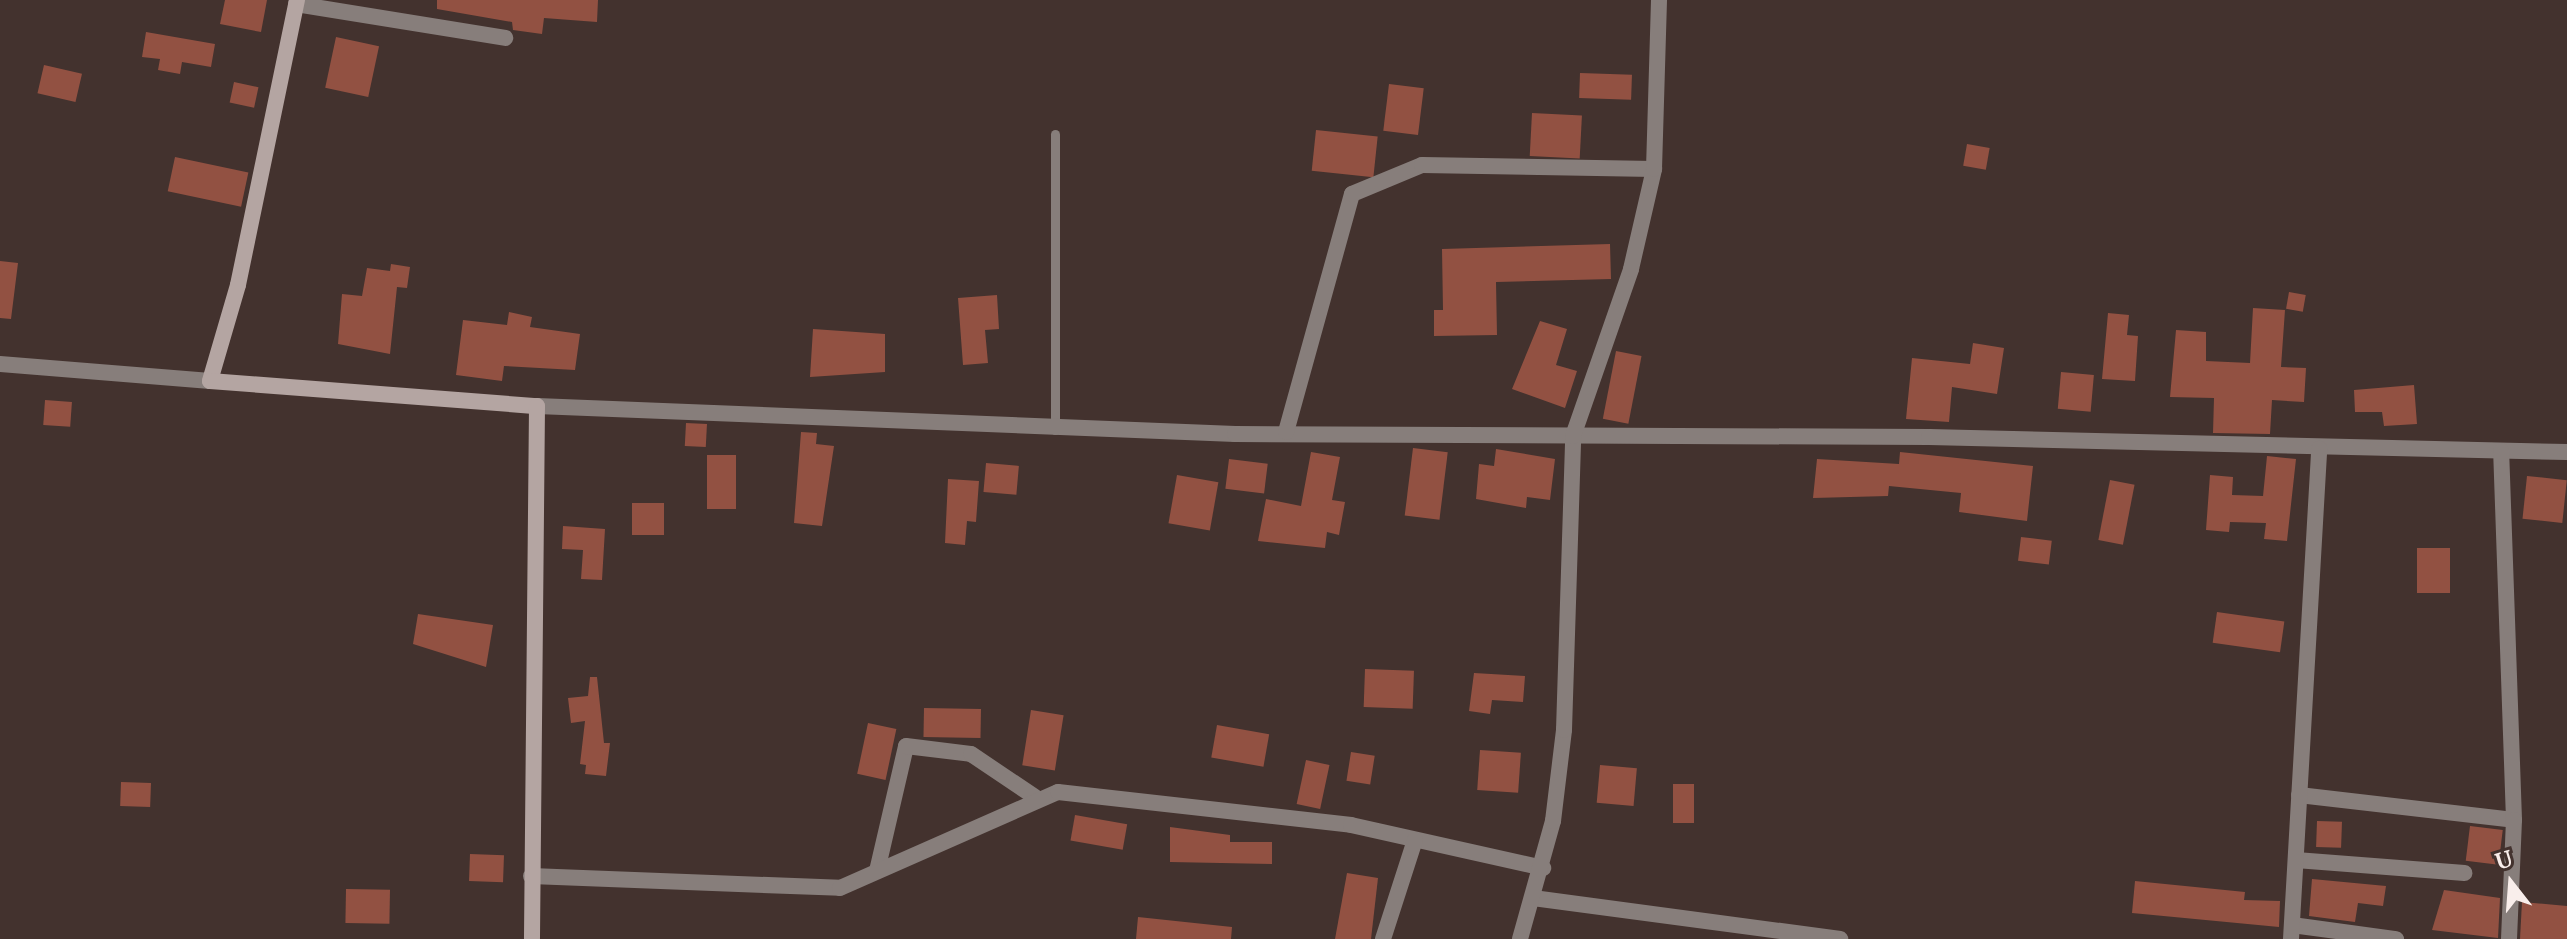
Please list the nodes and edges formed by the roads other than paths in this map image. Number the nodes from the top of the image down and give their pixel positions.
1 (1659, 0) edge
2 (296, 2) edge
3 (505, 38) dead end
4 (1055, 134) dead end
5 (1654, 169) junction
6 (0, 364) edge
7 (210, 381) junction
8 (537, 406) junction
9 (1055, 430) junction
10 (1286, 432) junction
11 (1573, 436) junction
12 (2319, 449) junction
13 (2501, 451) junction
14 (2567, 452) edge
15 (2299, 795) junction
16 (1035, 797) junction
17 (2514, 820) junction
18 (1415, 840) junction
19 (2296, 860) junction
20 (1543, 868) junction
21 (877, 871) junction
22 (2464, 873) dead end
23 (531, 876) junction
24 (1533, 898) junction
25 (2292, 932) edge
26 (532, 939) edge
27 (1383, 939) edge
28 (1520, 939) edge
29 (1840, 939) edge
30 (2396, 939) edge
31 (2509, 939) edge

1 - 5 street
2 - 3 street
2 - 7 street
4 - 9 lane
5 - 10 street
5 - 11 street
6 - 7 street
7 - 8 street
8 - 9 street
8 - 23 street
9 - 10 street
10 - 11 street
11 - 12 street
11 - 20 street
12 - 13 street
12 - 15 street
13 - 14 street
13 - 17 street
15 - 17 street
15 - 19 street
16 - 18 street
16 - 21 street
16 - 21 street
17 - 31 street
18 - 20 street
18 - 27 street
19 - 22 street
19 - 25 street
20 - 24 street
21 - 23 street
23 - 26 street
24 - 28 street
24 - 29 street
25 - 30 street

